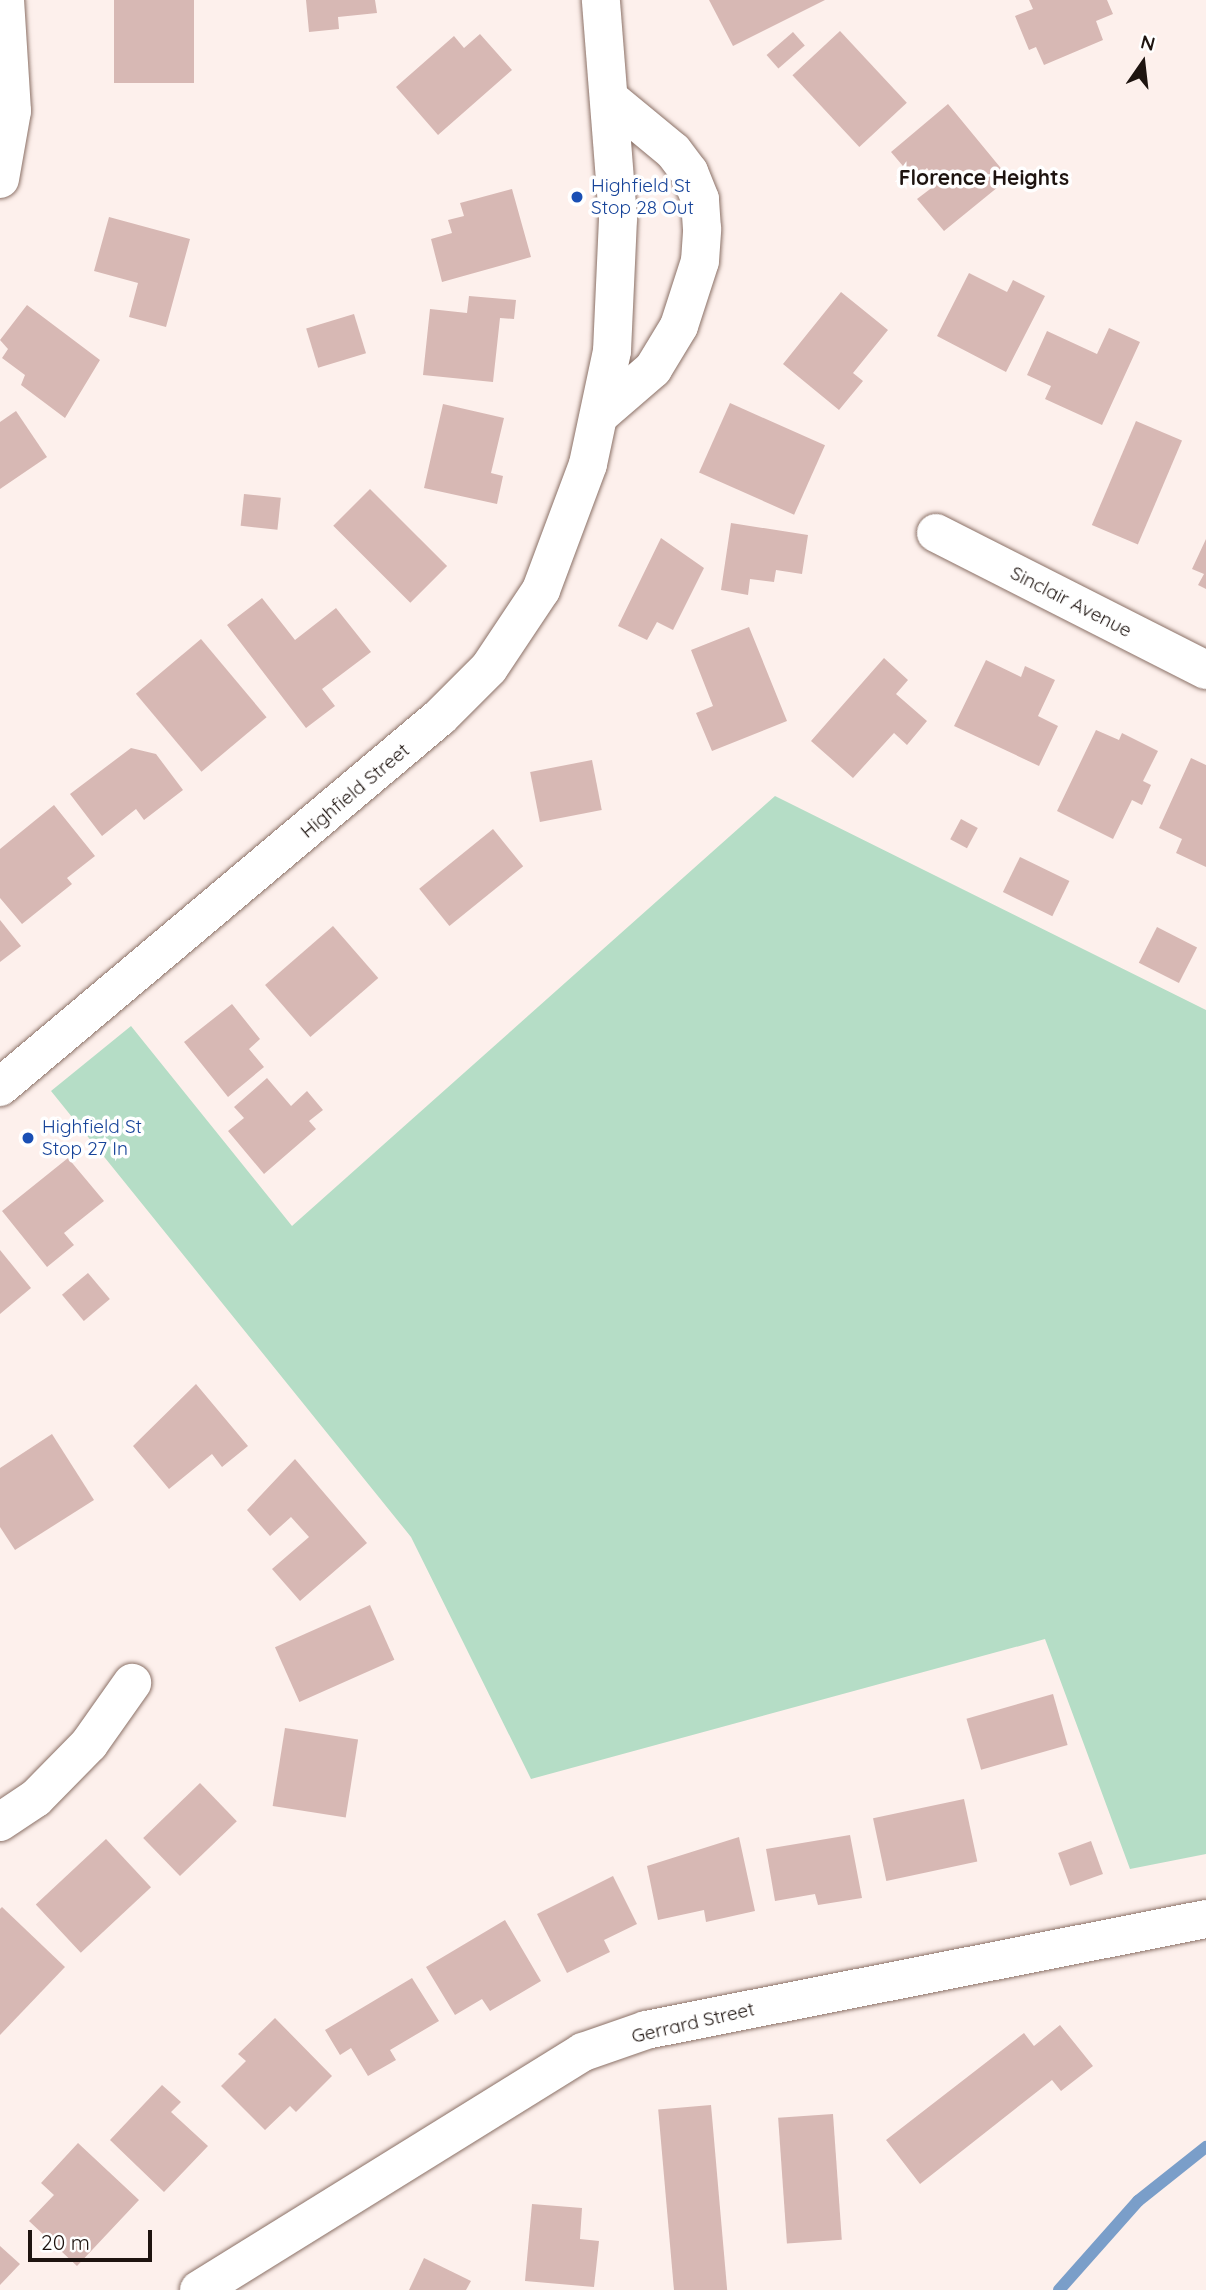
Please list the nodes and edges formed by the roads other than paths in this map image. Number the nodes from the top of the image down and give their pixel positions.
1 (5, 0) edge
2 (601, 0) edge
3 (609, 98) junction
4 (0, 180) edge
5 (601, 414) junction
6 (936, 533) dead end
7 (1206, 670) edge
8 (0, 1087) edge
9 (132, 1683) dead end
10 (0, 1822) edge
11 (1206, 1919) edge
12 (199, 2290) edge

1 - 4 street
2 - 3 street, Highfield Street
3 - 5 street, Highfield Street
3 - 5 street
5 - 8 street, Highfield Street
6 - 7 street, Sinclair Avenue
9 - 10 street
11 - 12 street, Gerrard Street

